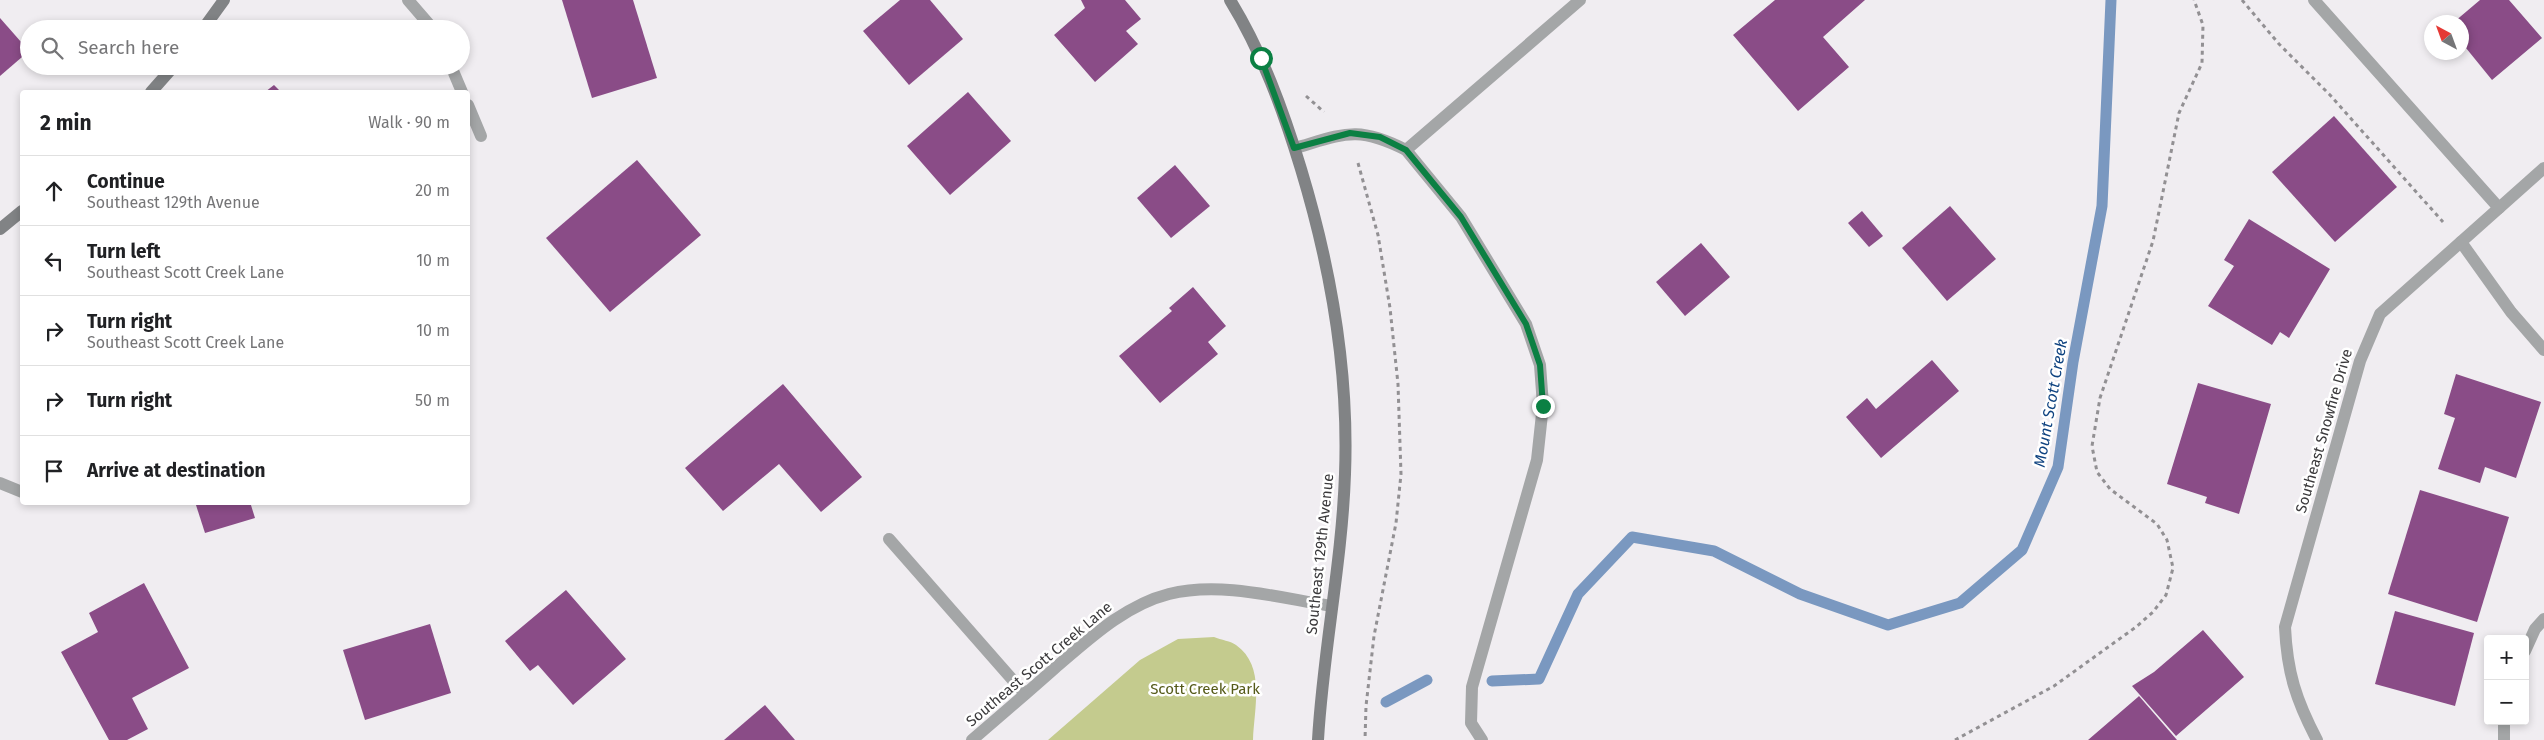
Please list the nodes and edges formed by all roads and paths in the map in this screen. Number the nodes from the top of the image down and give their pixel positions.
1 (224, 0) edge
2 (408, 0) edge
3 (1230, 0) edge
4 (1580, 0) edge
5 (2194, 0) edge
6 (2242, 0) edge
7 (2314, 0) edge
8 (210, 20) edge
9 (425, 20) edge
10 (166, 75) edge
11 (455, 75) edge
12 (153, 90) edge
13 (461, 90) edge
14 (470, 110) edge
15 (481, 136) dead end
16 (1294, 148) junction
17 (1406, 150) junction
18 (2544, 168) edge
19 (2498, 208) junction
20 (20, 213) edge
21 (0, 229) edge
22 (2461, 242) junction
23 (2544, 350) edge
24 (0, 484) edge
25 (20, 491) edge
26 (889, 539) dead end
27 (1331, 606) junction
28 (2544, 619) edge
29 (2529, 643) edge
30 (1025, 694) junction
31 (2504, 725) edge
32 (972, 740) edge
33 (1318, 740) edge
34 (1482, 740) edge
35 (1955, 740) edge
36 (2317, 740) edge
37 (2504, 740) edge

1 - 8 main road
2 - 9 street
3 - 16 main road, Southeast 129th Avenue
4 - 17 street
5 - 35 path
6 - 22 path
7 - 19 street
10 - 12 main road
11 - 13 street
14 - 15 street
16 - 17 street
16 - 27 main road, Southeast 129th Avenue
17 - 34 street
18 - 19 street, Southeast Snowfire Drive
19 - 22 street, Southeast Snowfire Drive
20 - 21 main road
22 - 23 street
22 - 36 street, Southeast Snowfire Drive
24 - 25 street
26 - 30 street
27 - 30 street, Southeast Scott Creek Lane
27 - 33 main road, Southeast 129th Avenue
28 - 29 street
30 - 32 street, Southeast Scott Creek Lane
31 - 37 street

